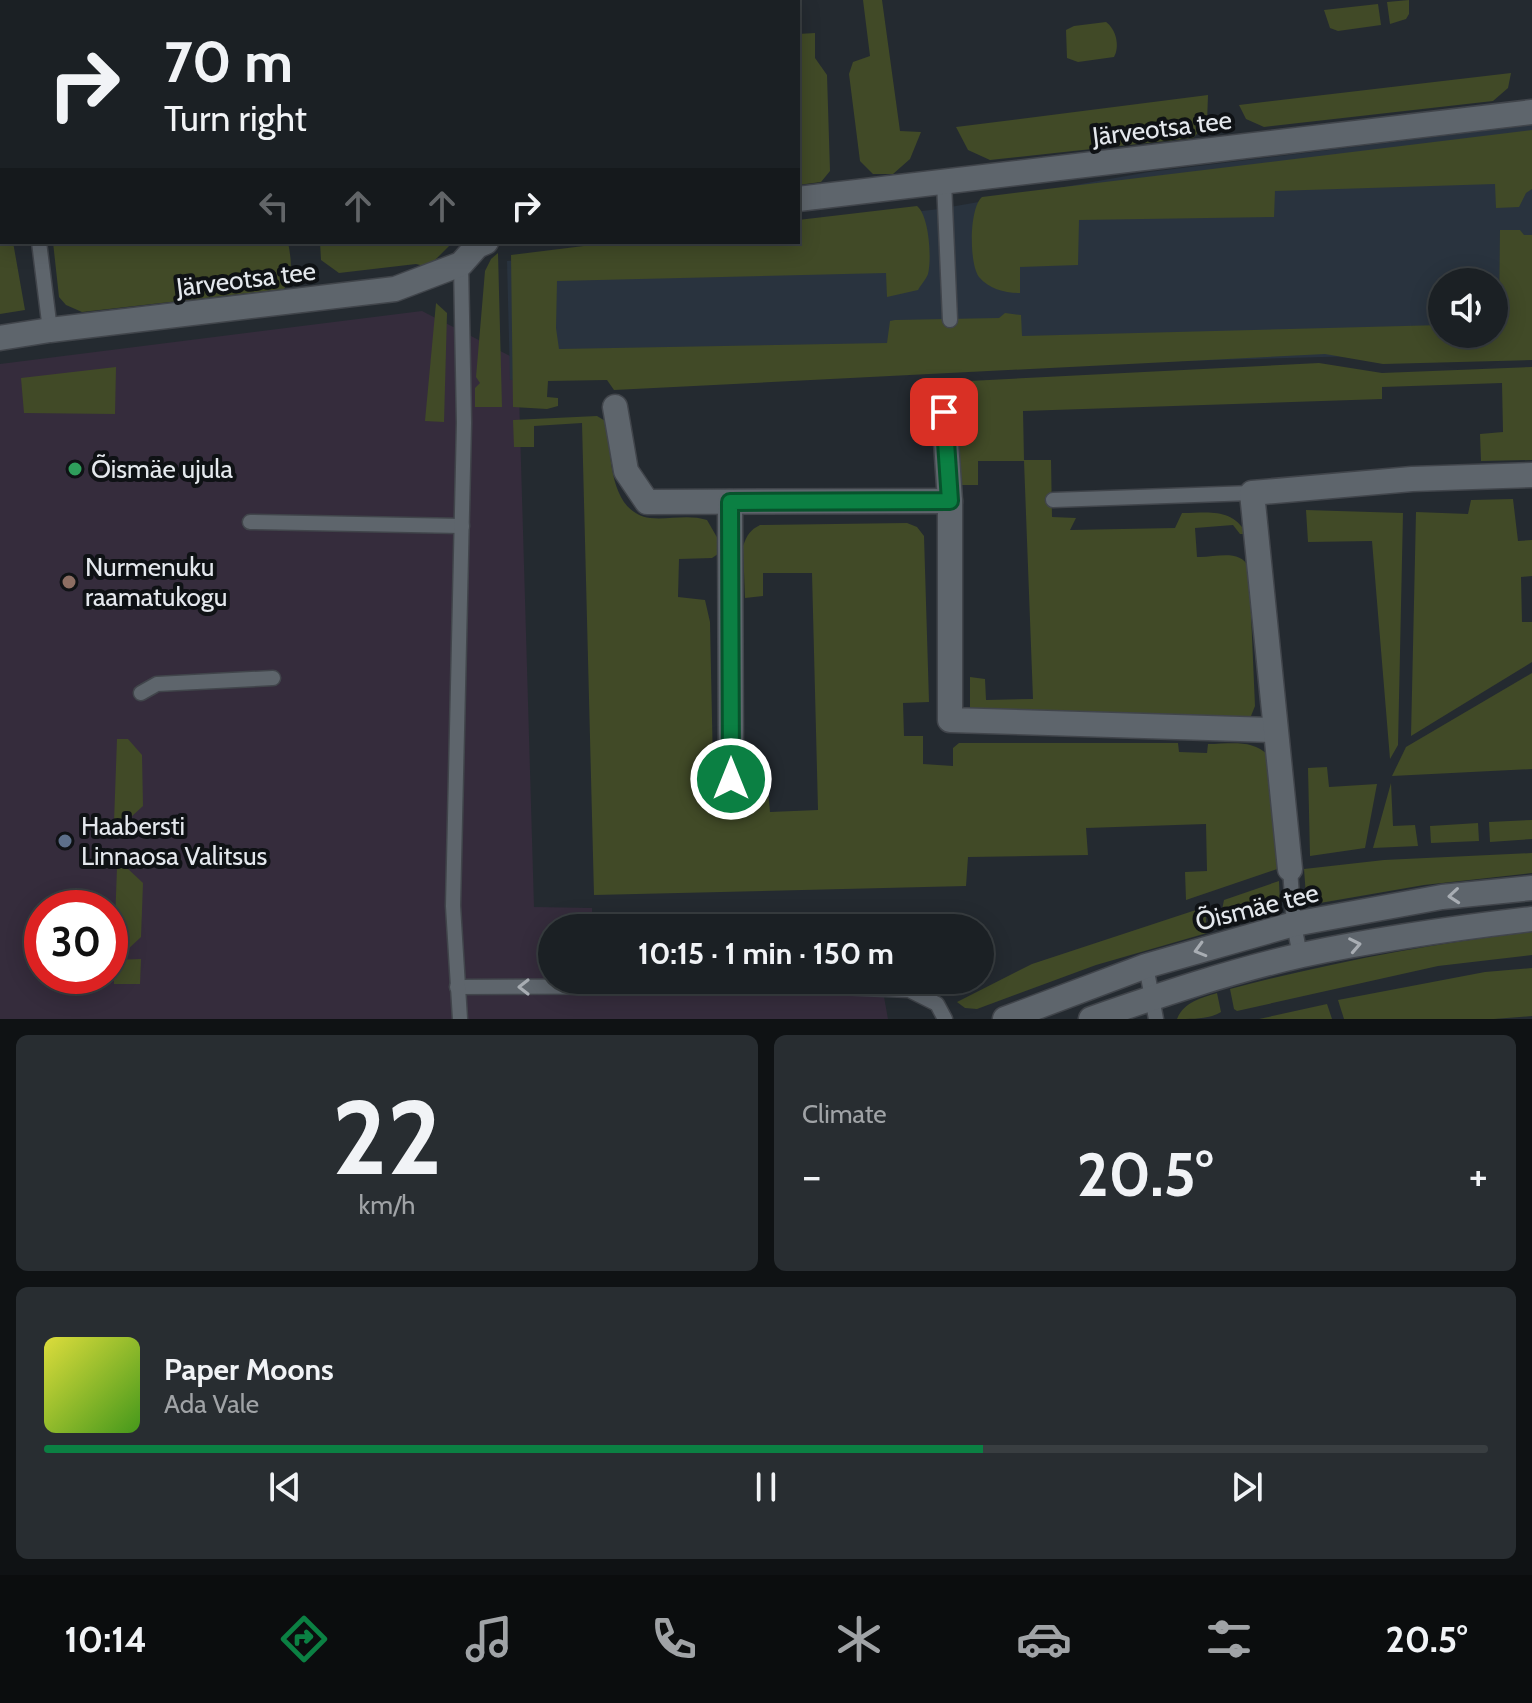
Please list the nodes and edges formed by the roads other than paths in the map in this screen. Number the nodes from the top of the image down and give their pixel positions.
1 (1532, 112) edge
2 (944, 182) junction
3 (800, 199) edge
4 (39, 244) edge
5 (482, 244) edge
6 (461, 264) junction
7 (950, 320) dead end
8 (50, 330) junction
9 (0, 338) edge
10 (615, 407) dead end
11 (944, 412) dead end
12 (1532, 475) edge
13 (1252, 493) junction
14 (1053, 500) dead end
15 (950, 501) junction
16 (730, 502) junction
17 (250, 522) dead end
18 (462, 526) junction
19 (273, 678) dead end
20 (141, 693) dead end
21 (1275, 730) junction
22 (731, 779) dead end
23 (1290, 869) joint
24 (1532, 888) edge
25 (1532, 919) edge
26 (1294, 924) junction
27 (1300, 956) junction
28 (1146, 966) junction
29 (457, 987) junction
30 (1154, 1008) edge
31 (460, 1019) edge
32 (945, 1019) edge
33 (1005, 1019) edge
34 (1091, 1019) edge

1 - 2 street, Järveotsa tee
2 - 3 street, Järveotsa tee
2 - 7 lane
4 - 8 lane
5 - 6 street, Järveotsa tee
6 - 8 street, Järveotsa tee
6 - 18 lane
8 - 9 street, Järveotsa tee
10 - 16 street
11 - 15 street
12 - 13 street
13 - 14 lane
13 - 21 street
15 - 16 street
15 - 21 street
16 - 22 street
17 - 18 lane
18 - 29 lane
19 - 20 lane
21 - 23 street
23 - 26 lane
24 -> 26 street, Õismäe tee
27 -> 25 street
26 - 27 lane
26 -> 28 street, Õismäe tee
27 - 30 street
28 - 30 lane
28 - 33 street, Õismäe tee
29 - 31 lane
32 -> 29 lane
30 - 34 street

